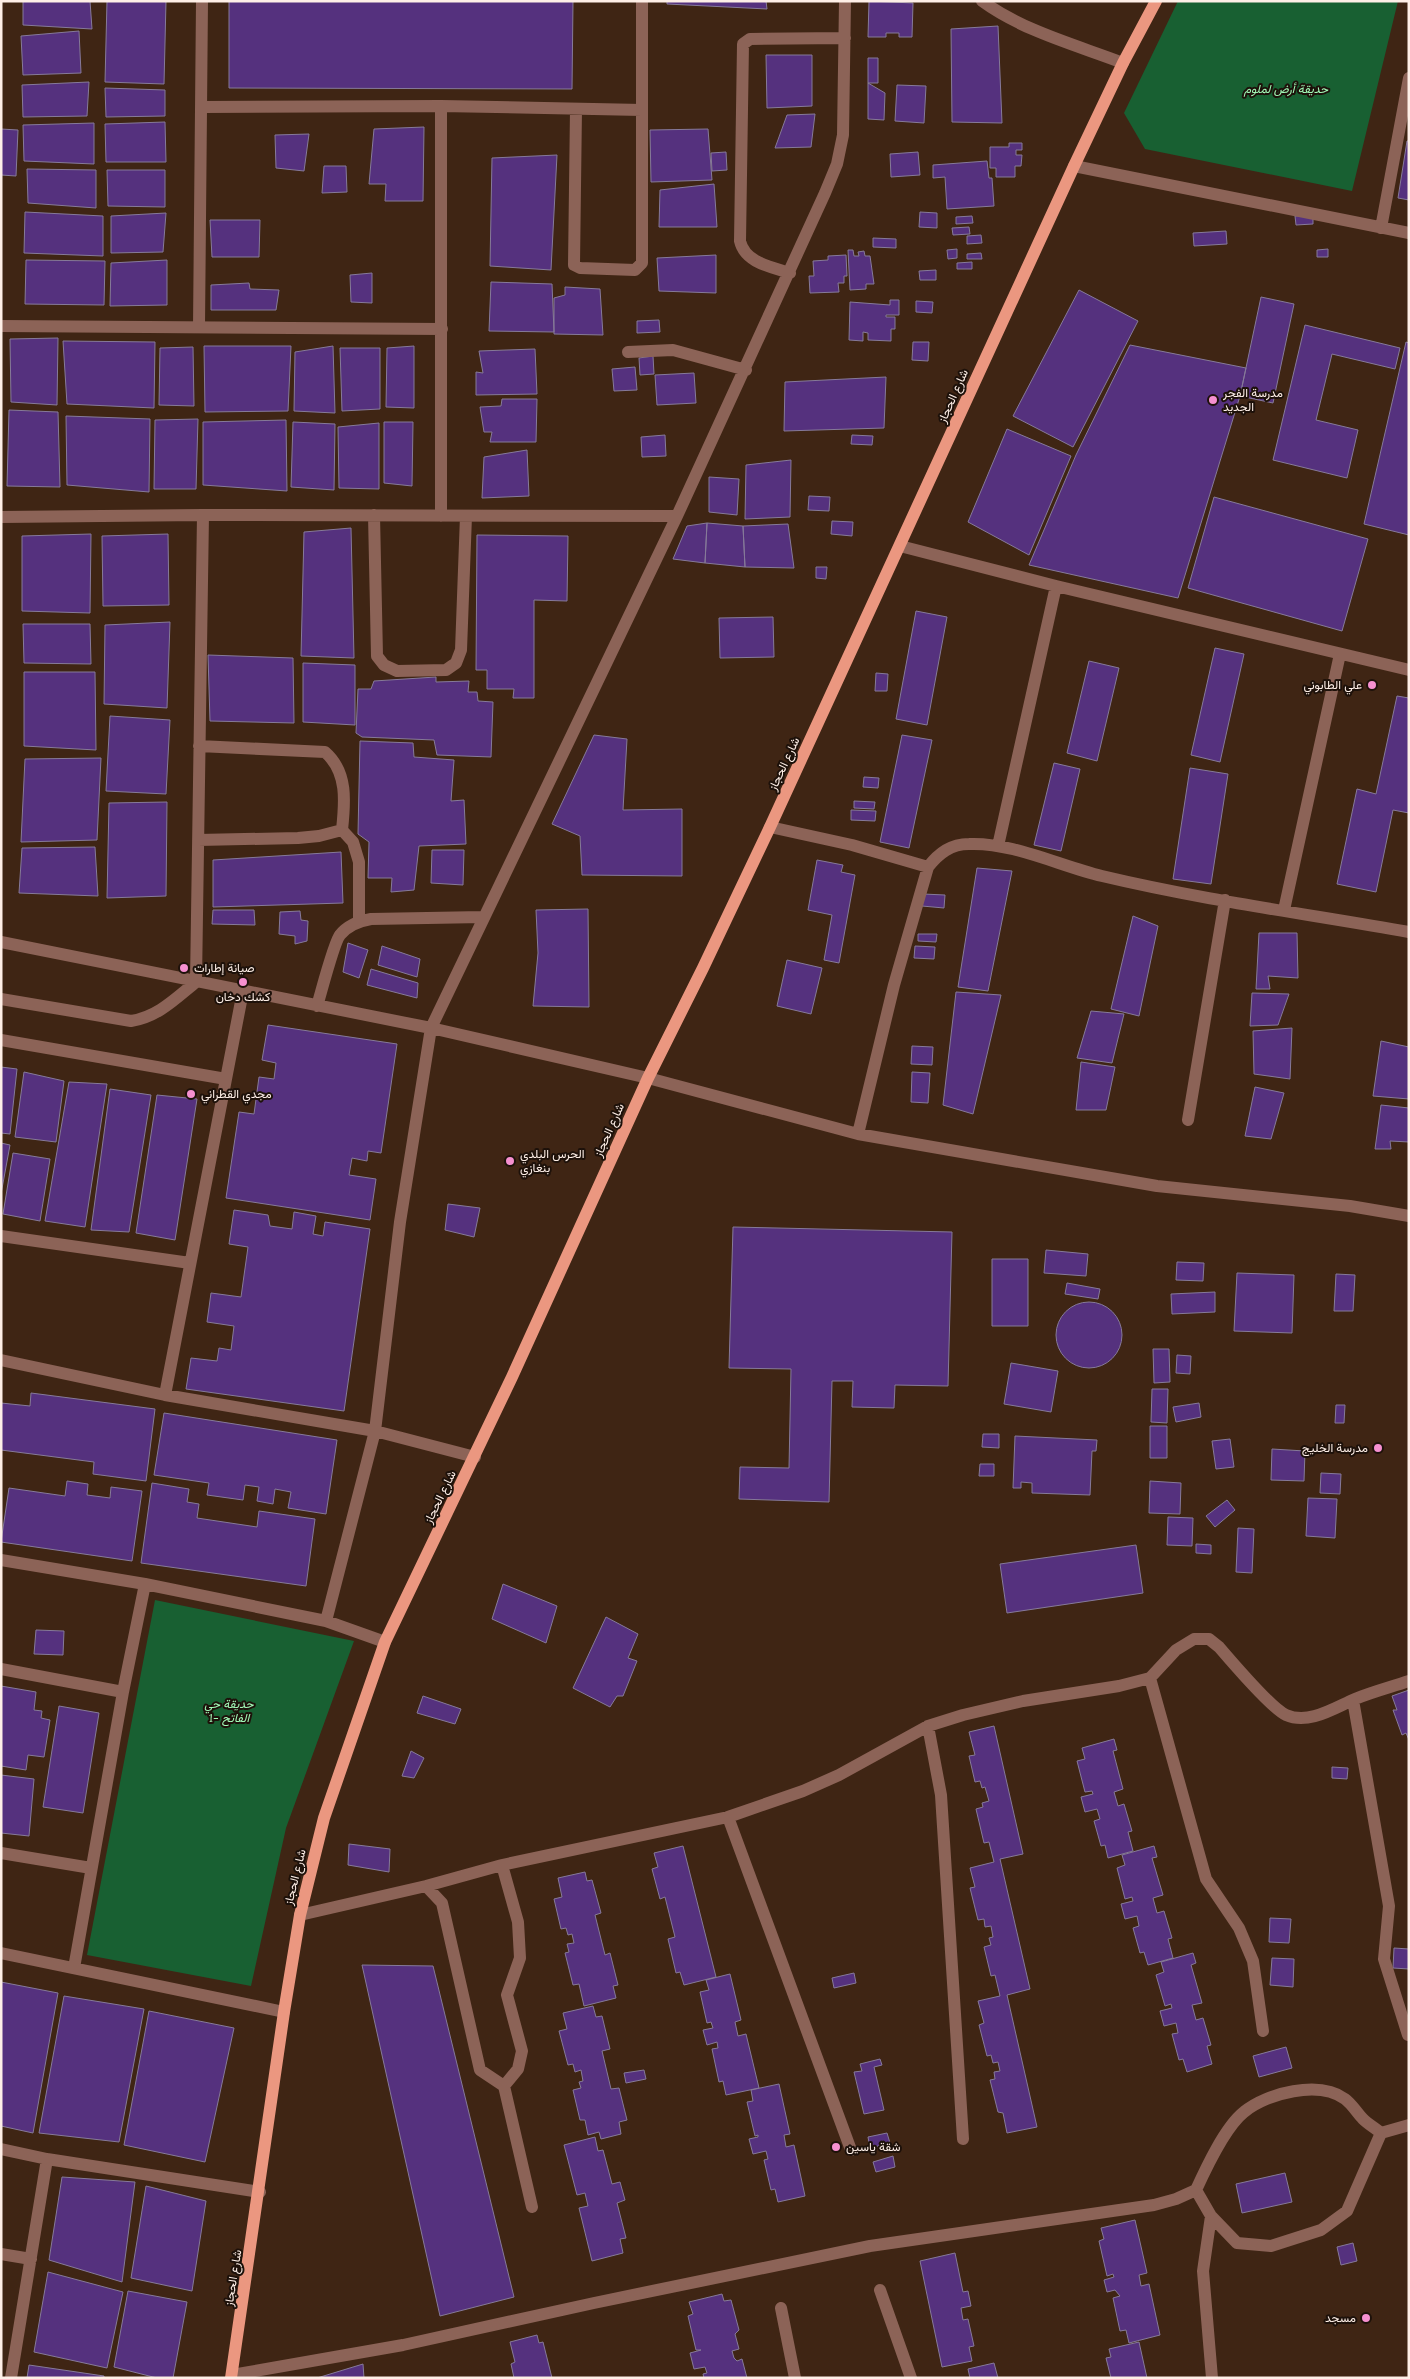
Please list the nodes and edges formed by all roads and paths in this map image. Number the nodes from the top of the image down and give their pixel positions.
1 (202, 1) edge
2 (642, 1) edge
3 (845, 1) edge
4 (982, 1) edge
5 (1156, 1) edge
6 (845, 38) junction
7 (1123, 63) junction
8 (1409, 78) edge
9 (202, 106) junction
10 (441, 106) junction
11 (576, 109) junction
12 (642, 110) junction
13 (1074, 166) junction
14 (1381, 228) junction
15 (1409, 233) edge
16 (790, 274) junction
17 (1, 326) edge
18 (199, 327) junction
19 (442, 329) junction
20 (628, 352) dead end
21 (746, 370) junction
22 (202, 515) junction
23 (374, 515) junction
24 (441, 516) junction
25 (466, 516) junction
26 (677, 516) junction
27 (1, 517) edge
28 (900, 546) junction
29 (1056, 586) junction
30 (1340, 654) junction
31 (1409, 670) edge
32 (199, 746) junction
33 (770, 827) junction
34 (342, 830) junction
35 (198, 840) junction
36 (998, 846) junction
37 (928, 867) junction
38 (1225, 900) junction
39 (1284, 910) junction
40 (484, 917) junction
41 (359, 921) junction
42 (1409, 932) edge
43 (1, 942) edge
44 (196, 982) junction
45 (243, 991) junction
46 (1, 999) edge
47 (317, 1006) junction
48 (431, 1028) junction
49 (1, 1040) edge
50 (648, 1078) junction
51 (226, 1079) junction
52 (1188, 1120) dead end
53 (858, 1134) junction
54 (1409, 1216) edge
55 (1, 1236) edge
56 (190, 1263) junction
57 (1, 1360) edge
58 (165, 1395) junction
59 (374, 1431) junction
60 (475, 1457) junction
61 (1, 1560) edge
62 (145, 1584) junction
63 (326, 1621) junction
64 (385, 1642) junction
65 (1, 1670) edge
66 (1150, 1678) junction
67 (1409, 1681) edge
68 (123, 1692) junction
69 (1353, 1700) junction
70 (928, 1726) junction
71 (728, 1817) junction
72 (1, 1853) edge
73 (502, 1865) junction
74 (91, 1868) junction
75 (426, 1886) junction
76 (300, 1914) junction
77 (1, 1953) edge
78 (74, 1968) junction
79 (284, 2012) junction
80 (1263, 2031) dead end
81 (1408, 2035) dead end
82 (504, 2086) junction
83 (1409, 2125) edge
84 (1381, 2133) junction
85 (963, 2139) dead end
86 (1, 2150) edge
87 (851, 2150) dead end
88 (47, 2159) junction
89 (1196, 2190) junction
90 (260, 2192) junction
91 (532, 2207) dead end
92 (1211, 2216) junction
93 (1, 2254) edge
94 (31, 2259) junction
95 (880, 2290) dead end
96 (781, 2308) dead end
97 (232, 2376) edge
98 (11, 2378) edge
99 (794, 2378) edge
100 (911, 2378) edge
101 (1212, 2378) edge

1 - 9 street
2 - 12 street
3 - 6 street
4 - 7 street
5 - 7 main road, شارع الحجاز
6 - 16 street
6 - 16 street
7 - 13 main road, شارع الحجاز
8 - 14 street
9 - 10 street
9 - 18 street
10 - 11 street
10 - 19 street
11 - 12 street
11 - 12 street
13 - 14 street
13 - 28 main road, شارع الحجاز
14 - 15 street
16 - 21 street
17 - 18 street
18 - 19 street
19 - 24 street
20 - 21 street
21 - 26 street
22 - 23 street
22 - 27 street
22 - 32 street
23 - 24 street
23 - 25 street
24 - 25 street
25 - 26 street
26 - 40 street
28 - 29 street
28 - 33 main road, شارع الحجاز
29 - 30 street
29 - 36 street
30 - 31 street
30 - 39 street
32 - 34 street
32 - 35 street
33 - 37 street
33 - 50 main road, شارع الحجاز
34 - 35 street
34 - 41 street
35 - 44 street
36 - 37 street
36 - 38 street
37 - 53 street
38 - 39 street
38 - 52 street
39 - 42 street
40 - 41 street
40 - 48 street
41 - 47 street
43 - 44 street
44 - 45 street
44 - 46 street
45 - 47 street
45 - 51 street
47 - 48 street
48 - 50 street
48 - 59 street
49 - 51 street
50 - 53 street
50 - 60 main road, شارع الحجاز
51 - 56 street
53 - 54 street
55 - 56 street
56 - 58 street
57 - 58 street
58 - 59 street
59 - 60 street
59 - 63 street
60 - 64 main road, شارع الحجاز
61 - 62 street
62 - 63 street
62 - 68 street
63 - 64 street
64 - 76 main road, شارع الحجاز
65 - 68 street
66 - 69 street
66 - 70 street
66 - 80 street
67 - 69 street
68 - 74 street
69 - 81 street
70 - 71 street
70 - 85 street
71 - 73 street
71 - 87 street
72 - 74 street
73 - 75 street
73 - 82 street
74 - 78 street
75 - 76 street
75 - 82 street
76 - 79 main road, شارع الحجاز
77 - 78 street
78 - 79 street
79 - 90 main road, شارع الحجاز
82 - 91 street
83 - 84 street
84 - 89 street
84 - 92 street
86 - 88 street
88 - 90 street
88 - 94 street
89 - 92 street
89 - 97 street
90 - 97 main road, شارع الحجاز
92 - 101 street
93 - 94 street
94 - 98 street
95 - 100 street
96 - 99 street

